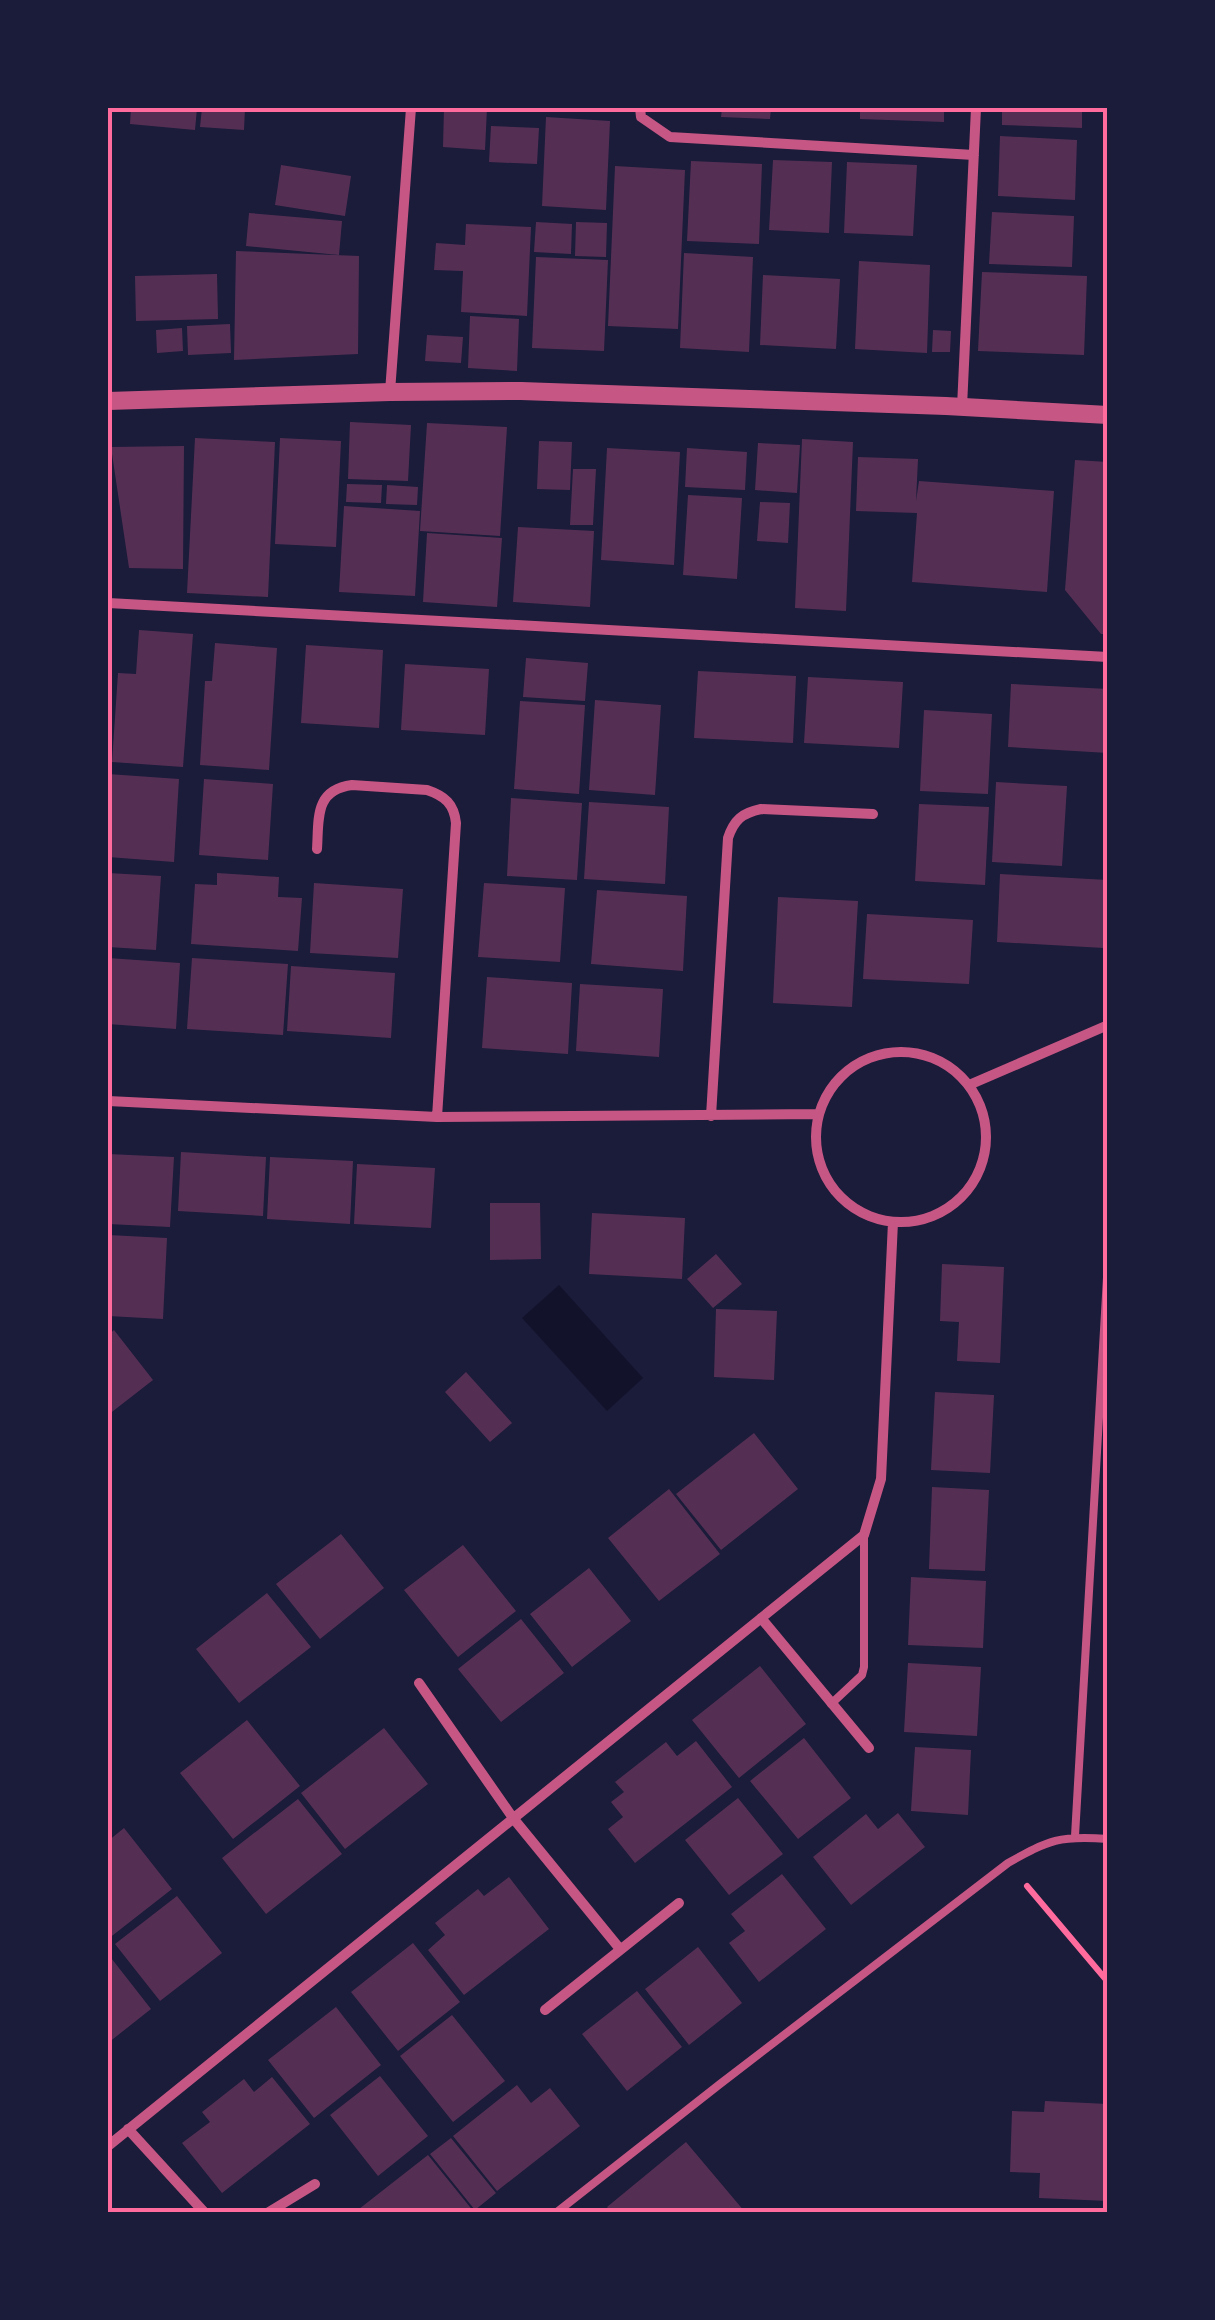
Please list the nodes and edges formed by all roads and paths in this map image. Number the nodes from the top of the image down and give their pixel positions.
1 (412, 108) edge
2 (640, 108) edge
3 (976, 108) edge
4 (974, 155) junction
5 (390, 392) junction
6 (108, 401) edge
7 (962, 407) junction
8 (1108, 415) edge
9 (108, 603) edge
10 (1108, 657) edge
11 (873, 814) dead end
12 (317, 849) dead end
13 (1108, 1025) edge
14 (969, 1085) junction
15 (108, 1101) edge
16 (818, 1114) junction
17 (711, 1116) junction
18 (436, 1117) junction
19 (893, 1222) junction
20 (1108, 1260) edge
21 (864, 1535) junction
22 (761, 1618) junction
23 (419, 1683) dead end
24 (831, 1704) junction
25 (869, 1748) dead end
26 (514, 1818) junction
27 (1075, 1836) junction
28 (1108, 1839) edge
29 (1027, 1886) dead end
30 (679, 1903) dead end
31 (620, 1950) junction
32 (1108, 1982) edge
33 (545, 2010) dead end
34 (128, 2129) junction
35 (108, 2146) edge
36 (315, 2184) dead end
37 (204, 2212) edge
38 (269, 2212) edge
39 (557, 2212) edge

1 - 5 street
2 - 4 street
3 - 4 street
4 - 7 street
5 - 6 street
5 - 7 street
7 - 8 street
9 - 10 street
11 - 17 street
12 - 18 street
13 - 14 street
14 - 16 street
14 - 19 street
15 - 18 street
16 - 17 street
16 - 19 street
17 - 18 street
19 - 21 street
20 - 27 lane
21 - 22 street
21 - 24 lane
22 - 24 street
22 - 26 street
23 - 26 street
24 - 25 street
26 - 31 street
26 - 34 street
27 - 28 lane
27 - 39 lane
29 - 32 path
30 - 31 street
31 - 33 street
34 - 35 street
34 - 37 street
36 - 38 street

